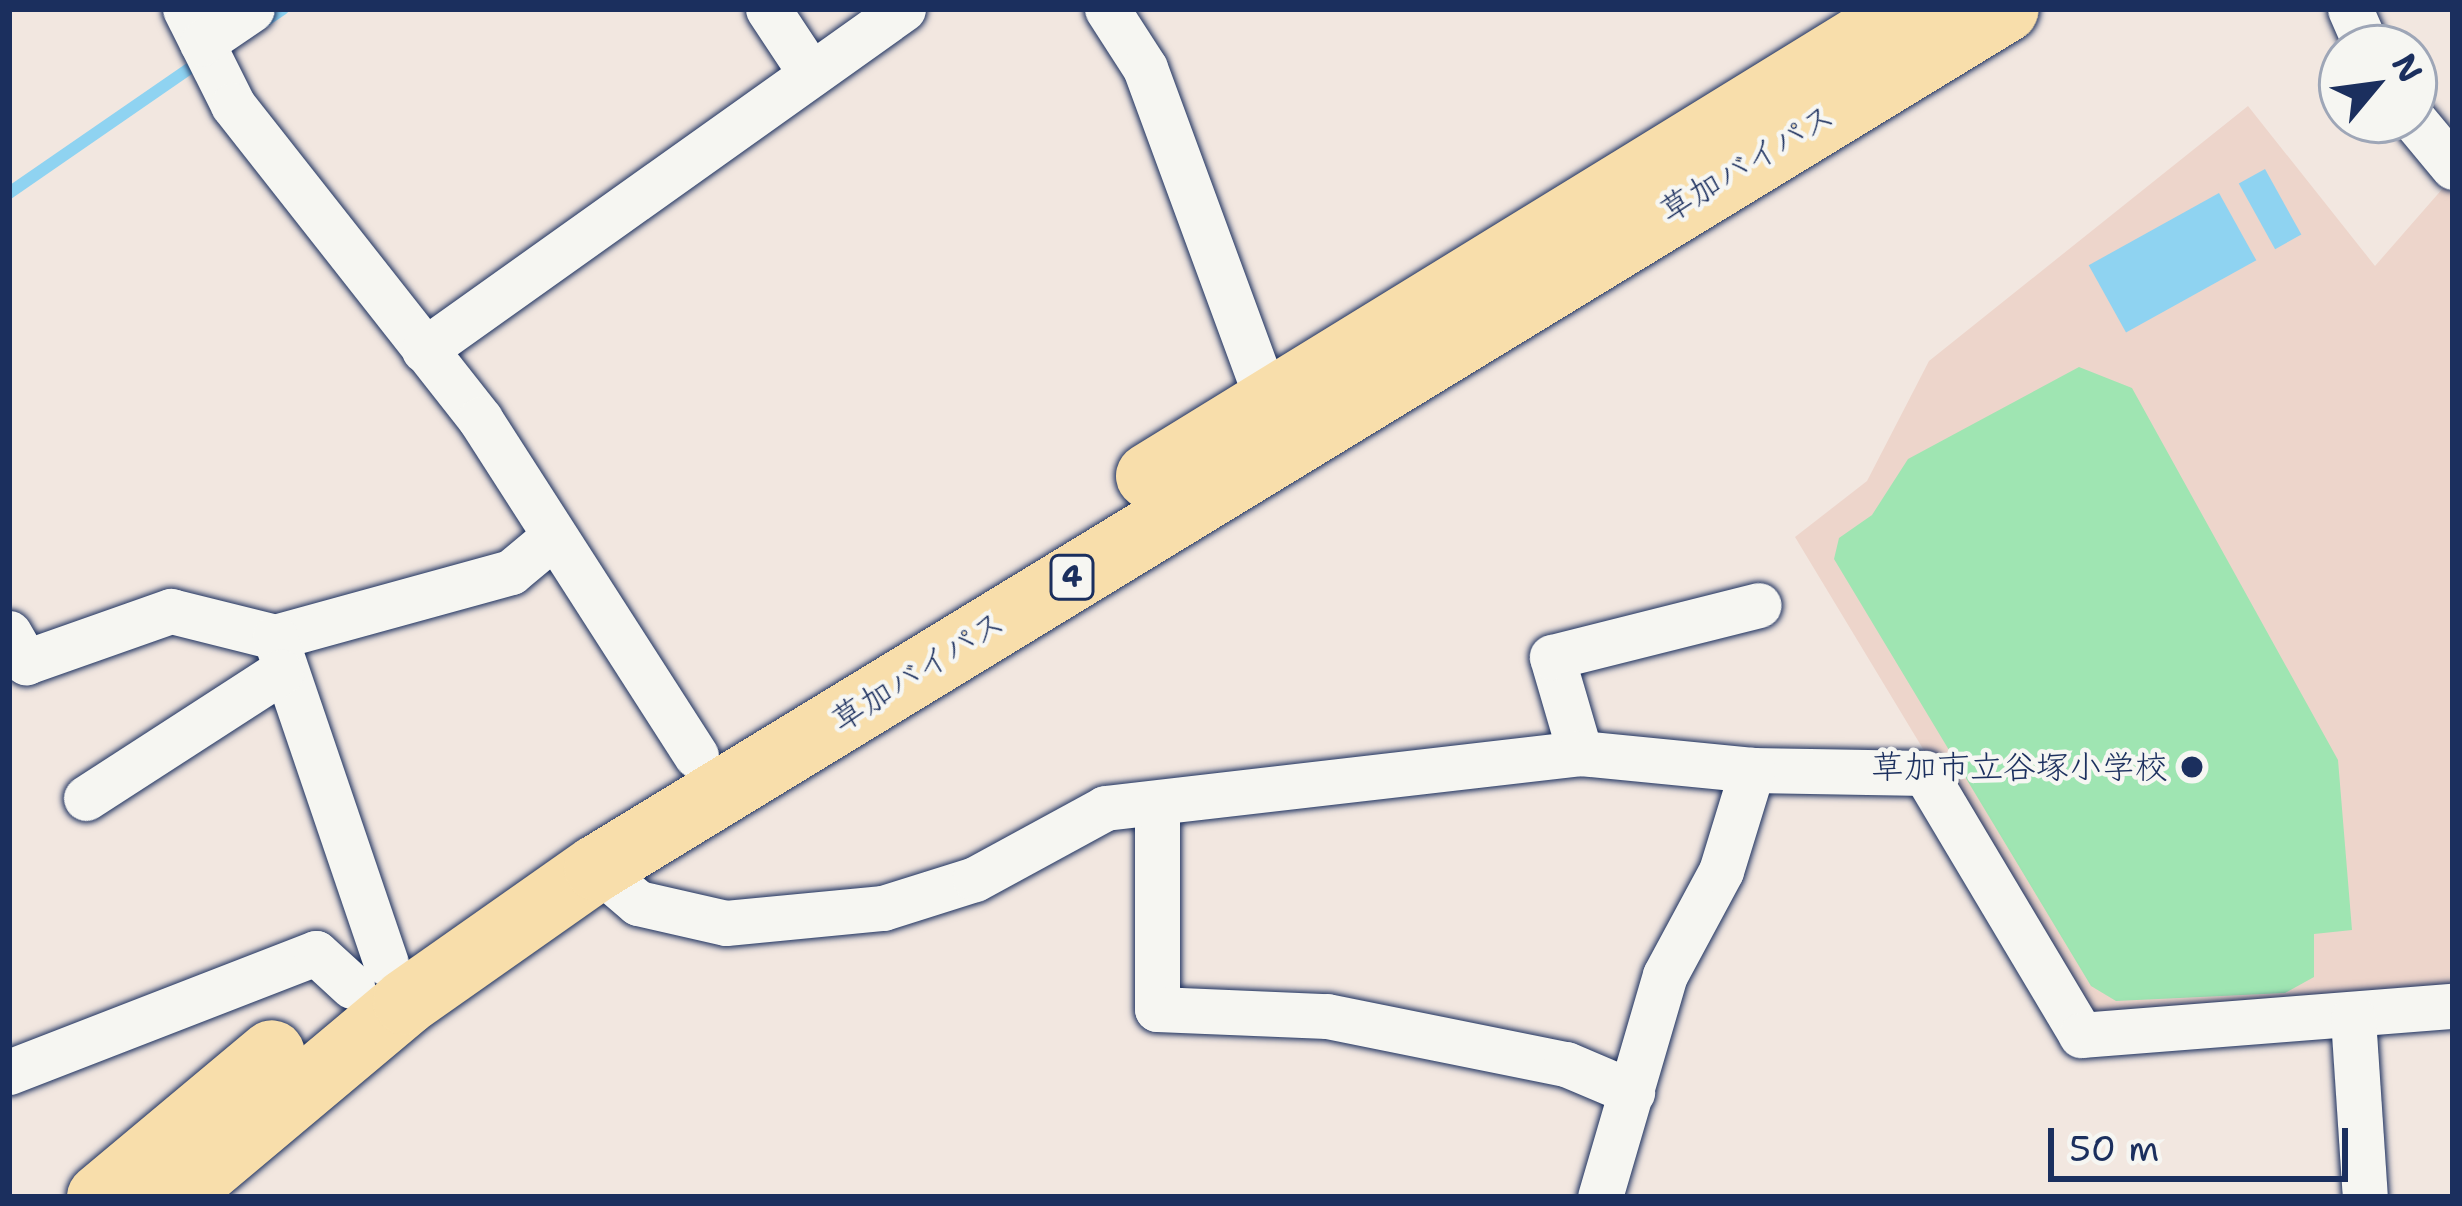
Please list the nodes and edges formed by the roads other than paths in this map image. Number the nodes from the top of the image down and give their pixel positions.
1 (252, 9) edge
2 (768, 9) edge
3 (903, 9) edge
4 (1107, 9) edge
5 (1909, 9) edge
6 (2006, 9) edge
7 (193, 26) edge
8 (811, 74) junction
9 (424, 350) junction
10 (1268, 402) junction
11 (553, 538) junction
12 (1759, 605) dead end
13 (9, 633) edge
14 (278, 655) junction
15 (1580, 753) junction
16 (696, 756) junction
17 (1752, 770) junction
18 (86, 798) dead end
19 (1156, 803) junction
20 (597, 868) junction
21 (369, 975) junction
22 (2453, 1006) edge
23 (2353, 1018) junction
24 (9, 1072) edge
25 (1632, 1092) junction
26 (100, 1197) edge
27 (174, 1197) edge
28 (1600, 1197) edge
29 (2365, 1197) edge

1 - 7 street
2 - 8 street
3 - 8 street
4 - 10 street
5 - 10 highway, 草加バイパス / 4
6 - 20 highway, 草加バイパス / 4
7 - 9 street
8 - 9 street
9 - 11 street
10 - 16 highway, 草加バイパス / 4
11 - 14 street
11 - 16 street
12 - 15 street
13 - 14 street
14 - 18 street
14 - 21 street
15 - 17 street
15 - 19 street
16 - 21 highway, 草加バイパス / 4
17 - 23 street
17 - 25 street
19 - 20 street
19 - 25 street
20 - 27 highway, 草加バイパス / 4
21 - 24 street
21 - 26 highway, 草加バイパス / 4
22 - 23 street
23 - 29 street
25 - 28 street

